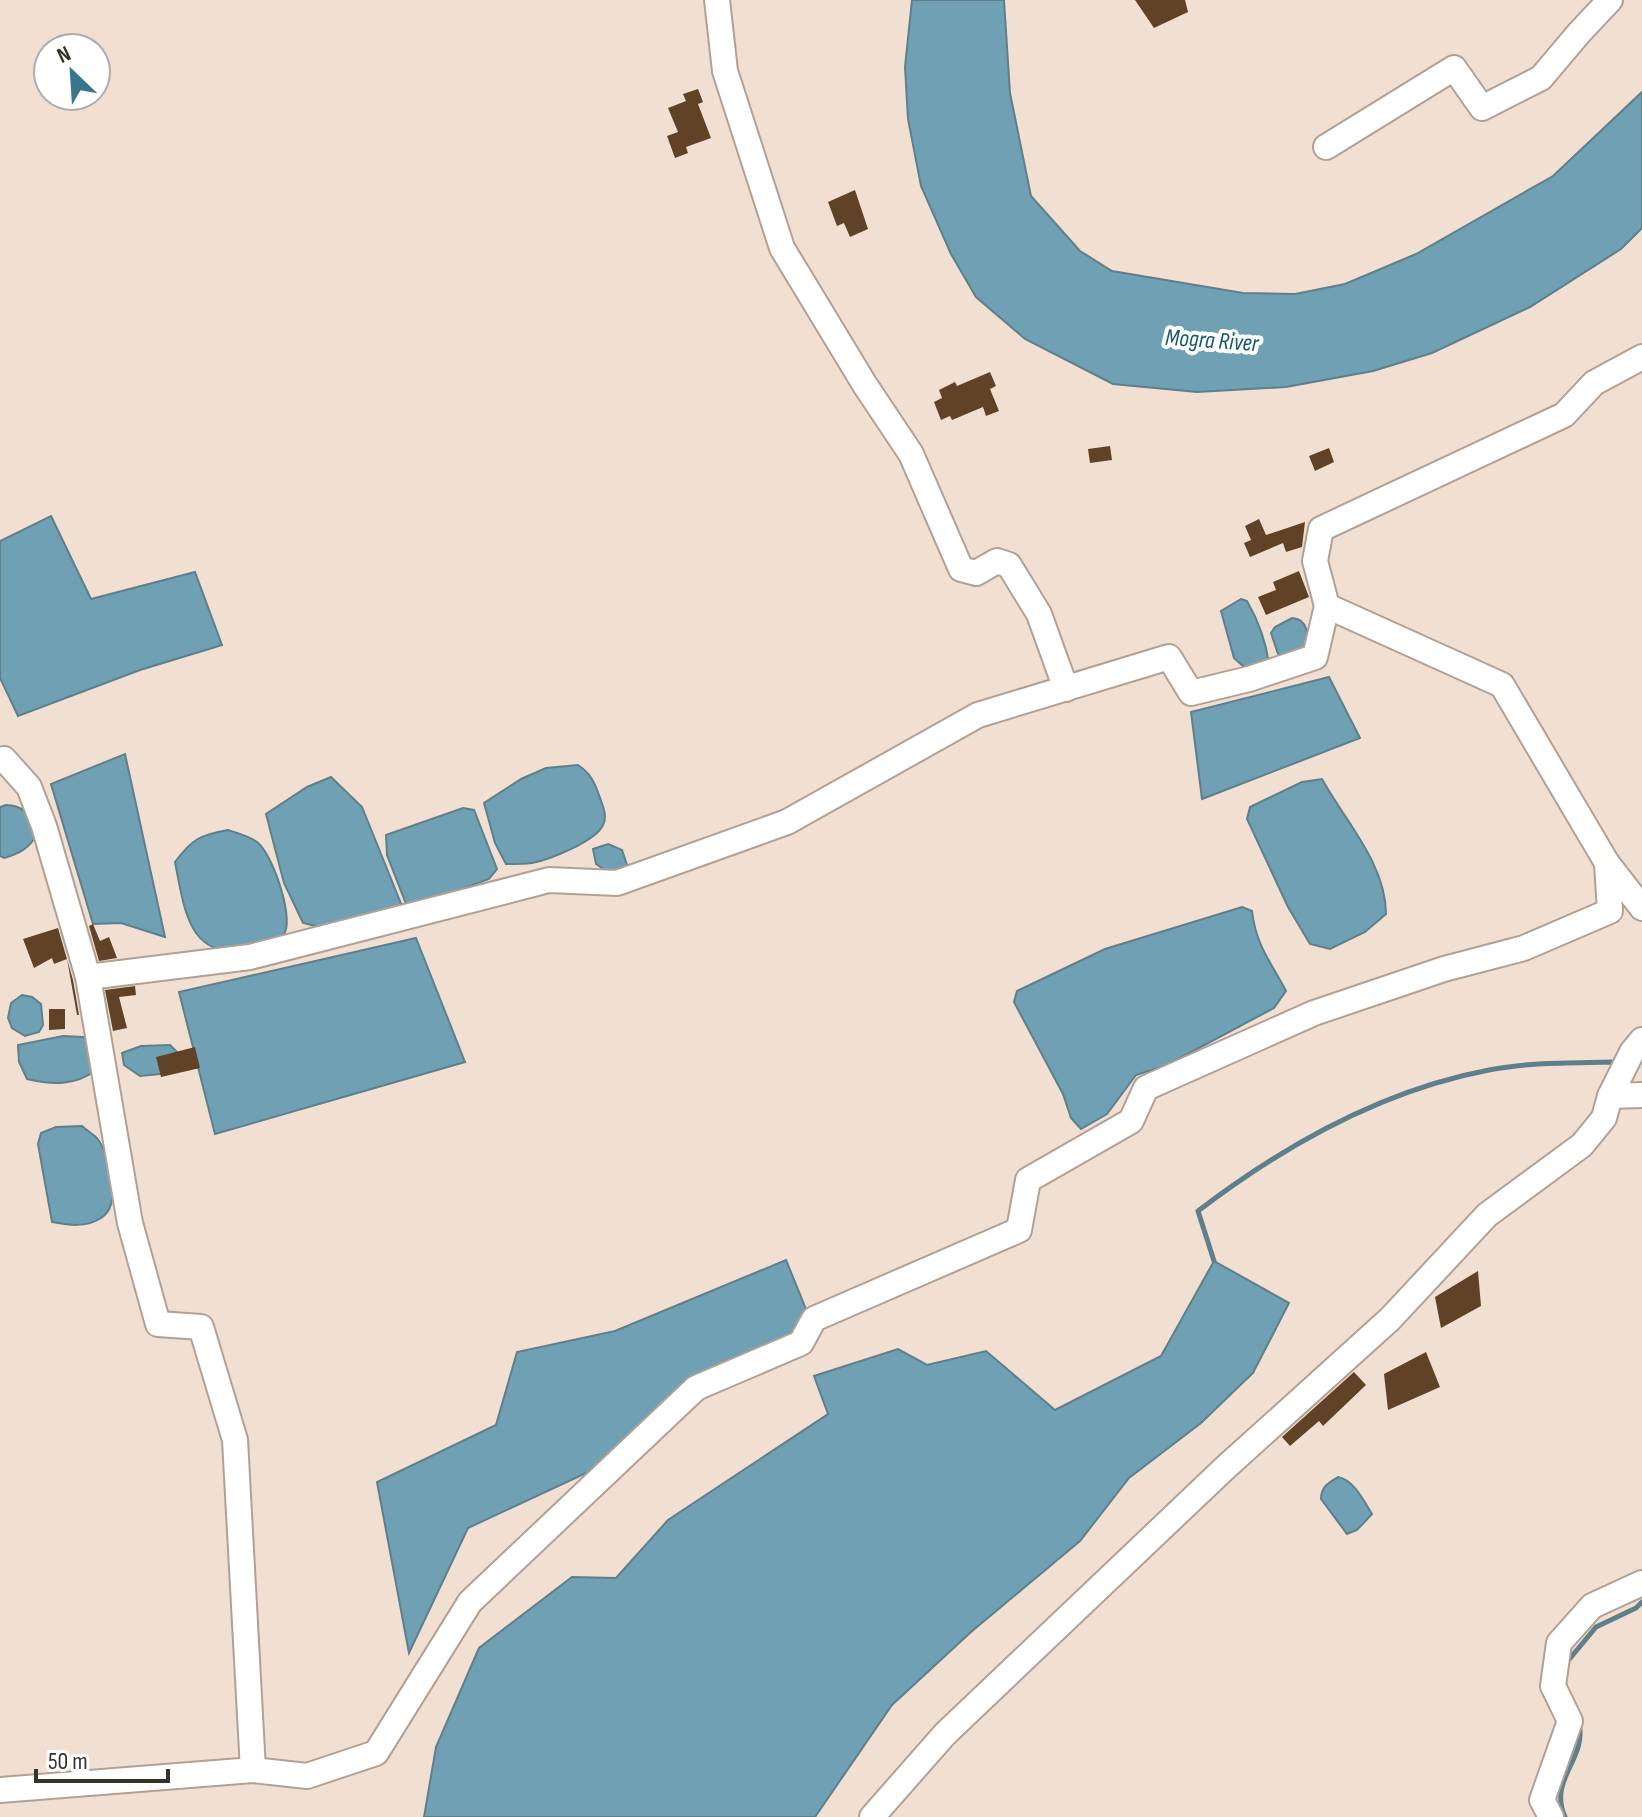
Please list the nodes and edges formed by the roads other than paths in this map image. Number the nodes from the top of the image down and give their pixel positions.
1 (717, 0) edge
2 (1610, 0) edge
3 (1326, 147) dead end
4 (1642, 357) edge
5 (1327, 606) junction
6 (1066, 689) junction
7 (0, 760) edge
8 (1607, 863) junction
9 (1642, 908) edge
10 (88, 977) junction
11 (1637, 1046) edge
12 (1642, 1095) edge
13 (1610, 1096) junction
14 (1642, 1583) edge
15 (253, 1770) junction
16 (0, 1790) edge
17 (872, 1817) edge
18 (1551, 1817) edge

1 - 6 street
2 - 3 street
4 - 5 street
5 - 6 street
5 - 8 street
6 - 10 street
7 - 10 street
8 - 9 street
8 - 15 street
10 - 15 street
11 - 13 street
12 - 13 street
13 - 17 street
14 - 18 street
15 - 16 street

